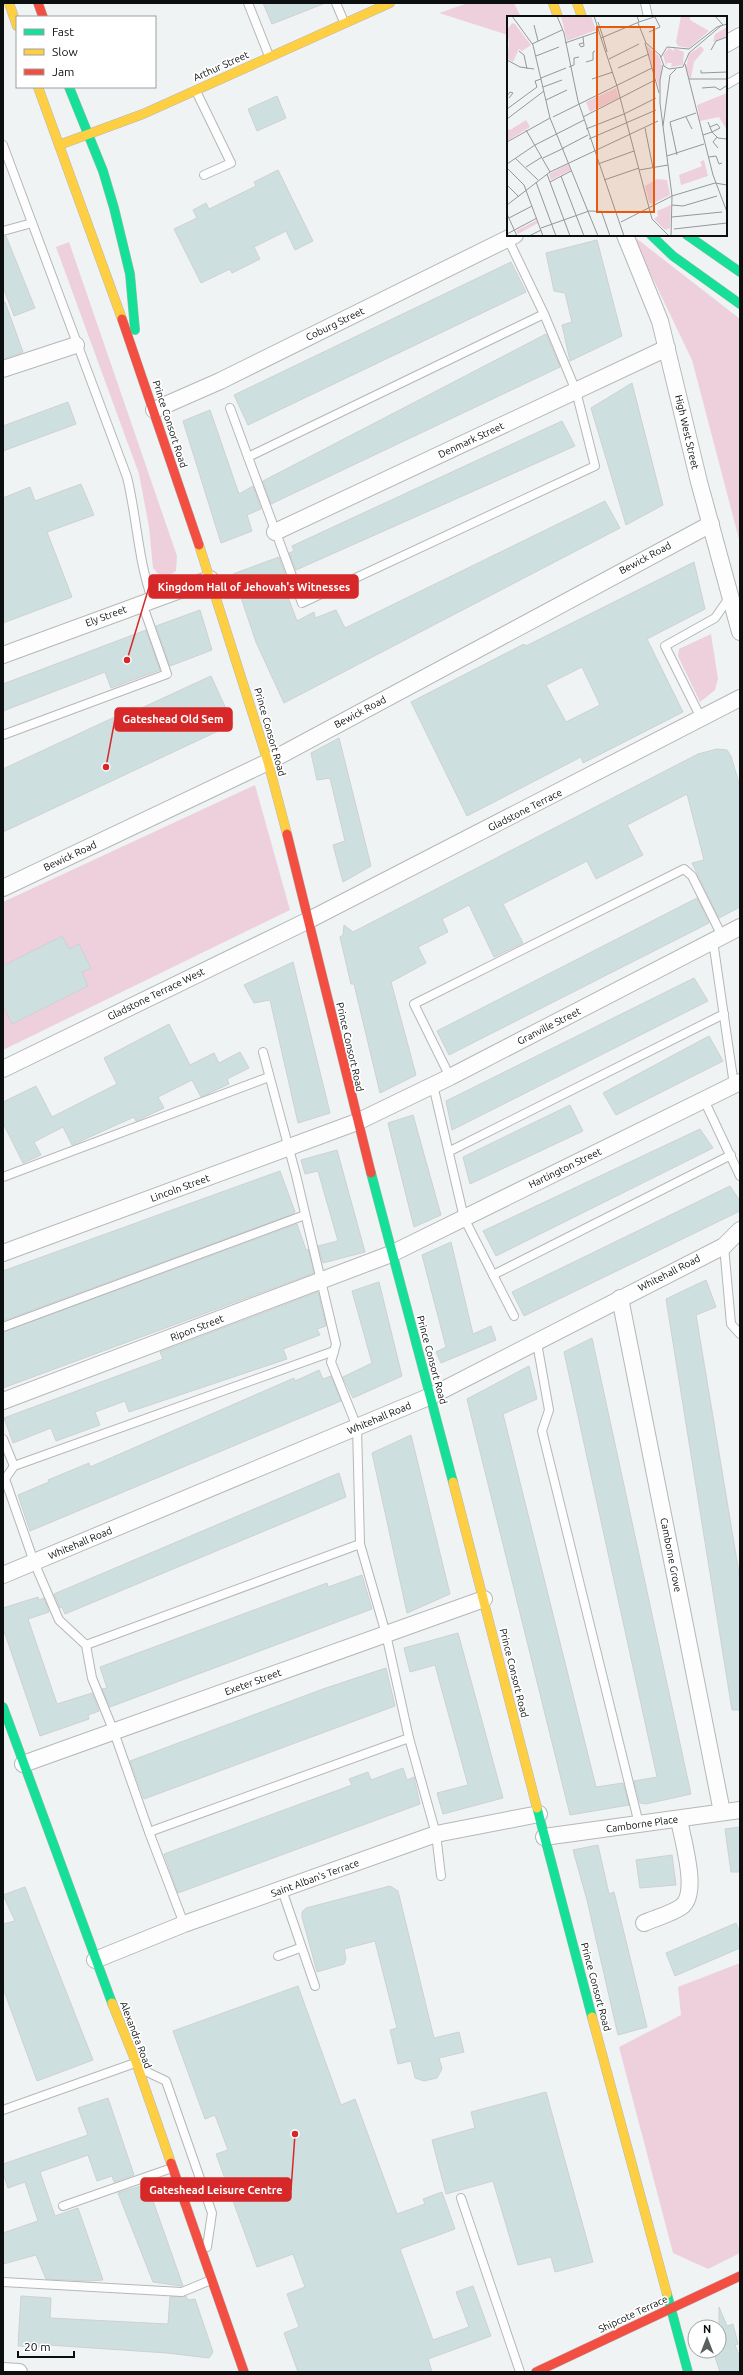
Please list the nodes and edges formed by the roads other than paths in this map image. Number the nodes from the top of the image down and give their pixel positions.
1 (9, 3) edge
2 (38, 3) edge
3 (248, 3) edge
4 (336, 3) edge
5 (390, 3) edge
6 (553, 3) edge
7 (577, 3) edge
8 (645, 3) edge
9 (43, 16) edge
10 (558, 16) edge
11 (582, 16) edge
12 (648, 16) edge
13 (344, 22) junction
14 (16, 23) edge
15 (740, 36) edge
16 (727, 43) edge
17 (269, 56) junction
18 (740, 77) edge
19 (727, 84) edge
20 (38, 88) edge
21 (69, 88) edge
22 (196, 89) junction
23 (89, 135) junction
24 (3, 144) edge
25 (59, 145) junction
26 (204, 175) dead end
27 (32, 223) junction
28 (3, 231) edge
29 (625, 236) edge
30 (652, 236) edge
31 (688, 236) edge
32 (511, 237) edge
33 (740, 272) edge
34 (740, 304) edge
35 (544, 314) junction
36 (76, 345) junction
37 (667, 348) junction
38 (137, 359) junction
39 (3, 369) edge
40 (576, 391) junction
41 (230, 408) dead end
42 (154, 410) junction
43 (248, 457) junction
44 (711, 524) junction
45 (275, 532) junction
46 (210, 579) junction
47 (730, 597) junction
48 (147, 601) junction
49 (740, 632) edge
50 (3, 655) edge
51 (740, 698) edge
52 (701, 718) junction
53 (3, 735) edge
54 (268, 762) junction
55 (3, 888) edge
56 (309, 920) junction
57 (740, 927) edge
58 (717, 938) junction
59 (724, 1014) junction
60 (263, 1052) dead end
61 (3, 1069) edge
62 (269, 1077) junction
63 (450, 1077) junction
64 (737, 1084) edge
65 (433, 1085) junction
66 (704, 1100) junction
67 (357, 1122) junction
68 (288, 1147) junction
69 (450, 1151) junction
70 (731, 1156) junction
71 (3, 1176) edge
72 (740, 1176) edge
73 (305, 1214) junction
74 (464, 1218) junction
75 (740, 1230) edge
76 (724, 1246) junction
77 (3, 1253) edge
78 (391, 1254) junction
79 (494, 1275) junction
80 (321, 1282) junction
81 (620, 1298) junction
82 (514, 1316) dead end
83 (3, 1327) edge
84 (740, 1334) edge
85 (537, 1343) junction
86 (334, 1351) junction
87 (431, 1396) junction
88 (3, 1401) edge
89 (357, 1427) junction
90 (3, 1439) edge
91 (14, 1466) junction
92 (360, 1544) junction
93 (34, 1562) junction
94 (3, 1575) edge
95 (484, 1599) junction
96 (386, 1634) junction
97 (86, 1645) junction
98 (3, 1707) edge
99 (114, 1732) junction
100 (409, 1738) junction
101 (23, 1764) junction
102 (740, 1810) edge
103 (722, 1812) junction
104 (539, 1814) junction
105 (679, 1819) junction
106 (639, 1824) junction
107 (148, 1832) junction
108 (436, 1834) junction
109 (544, 1836) junction
110 (440, 1876) dead end
111 (282, 1890) junction
112 (644, 1923) dead end
113 (184, 1924) junction
114 (300, 1948) junction
115 (278, 1956) dead end
116 (95, 1960) junction
117 (315, 1986) dead end
118 (137, 2065) junction
119 (3, 2110) edge
120 (173, 2168) junction
121 (461, 2198) dead end
122 (63, 2206) dead end
123 (205, 2260) junction
124 (740, 2276) edge
125 (212, 2280) junction
126 (3, 2282) edge
127 (670, 2308) junction
128 (3, 2371) edge
129 (19, 2372) edge
130 (244, 2372) edge
131 (520, 2372) edge
132 (536, 2372) edge
133 (688, 2372) edge

1 - 14 street
2 - 9 street
3 - 17 lane
4 - 13 lane
5 - 13 street, Arthur Street
6 - 10 street
7 - 11 street
8 - 12 lane
13 - 17 street, Arthur Street
15 - 16 street
17 - 22 street, Arthur Street
18 - 19 lane
20 - 25 street, Prince Consort Road
21 - 23 street, Prince Consort Road
22 - 23 street, Arthur Street
22 - 26 lane
23 - 25 street, Arthur Street
23 - 38 street, Prince Consort Road
24 - 27 lane
25 - 38 street, Prince Consort Road
27 - 28 lane
27 - 36 lane
29 - 37 street, High West Street
30 - 34 street
31 - 33 street
32 - 35 lane
32 - 42 street, Coburg Street
35 - 40 lane
35 - 43 lane
36 - 39 street
36 - 48 lane
37 - 40 street, Denmark Street
37 - 44 street, High West Street
38 - 42 street, Prince Consort Road
40 - 45 street, Denmark Street
40 - 45 lane
41 - 43 lane
42 - 46 street, Prince Consort Road
43 - 45 lane
44 - 47 street, High West Street
44 - 54 street, Bewick Road
46 - 48 street, Ely Street
46 - 54 street, Prince Consort Road
47 - 49 street, High West Street
47 - 52 lane
48 - 50 street, Ely Street
48 - 53 lane
51 - 52 street, Gladstone Terrace
52 - 56 street, Gladstone Terrace
54 - 55 street, Bewick Road
54 - 56 street, Prince Consort Road
56 - 61 street, Gladstone Terrace West
56 - 67 street, Prince Consort Road
57 - 58 street, Granville Street
58 - 59 lane
58 - 63 street, Granville Street
58 - 63 lane
59 - 64 lane
59 - 69 lane
60 - 62 lane
62 - 68 lane
62 - 71 lane
63 - 65 street, Granville Street
64 - 66 street, Hartington Street
65 - 67 street, Granville Street
65 - 69 lane
66 - 70 lane
66 - 74 street, Hartington Street
67 - 68 street, Lincoln Street
67 - 78 street, Prince Consort Road
68 - 73 lane
68 - 77 street, Lincoln Street
69 - 74 lane
70 - 72 lane
70 - 79 lane
73 - 80 lane
73 - 83 lane
74 - 78 street, Hartington Street
74 - 79 lane
75 - 76 street, Whitehall Road
76 - 81 street, Whitehall Road
76 - 84 lane
78 - 80 street, Ripon Street
78 - 87 street, Prince Consort Road
79 - 82 lane
80 - 86 lane
80 - 88 street, Ripon Street
81 - 85 street, Whitehall Road
81 - 103 street, Camborne Grove
85 - 87 street, Whitehall Road
85 - 106 lane
86 - 89 lane
86 - 91 lane
87 - 89 street, Whitehall Road
87 - 95 street, Prince Consort Road
89 - 92 lane
89 - 93 street, Whitehall Road
90 - 91 lane
91 - 93 lane
92 - 96 lane
92 - 97 lane
93 - 94 street, Whitehall Road
93 - 97 lane
95 - 96 street, Exeter Street
95 - 104 street, Prince Consort Road
96 - 99 street, Exeter Street
96 - 100 lane
97 - 99 lane
98 - 101 street, Alexandra Road
99 - 101 street, Exeter Street
99 - 107 lane
100 - 107 lane
100 - 108 lane
101 - 116 street, Alexandra Road
102 - 103 street, Camborne Place
103 - 105 street, Camborne Place
104 - 108 street, Saint Alban's Terrace
104 - 109 street, Prince Consort Road
105 - 106 street, Camborne Place
105 - 112 street
106 - 109 street, Camborne Place
107 - 113 lane
108 - 110 lane
108 - 111 street, Saint Alban's Terrace
109 - 127 street, Prince Consort Road
111 - 113 street, Saint Alban's Terrace
111 - 114 lane
113 - 116 street, Saint Alban's Terrace
114 - 115 lane
114 - 117 lane
116 - 118 street, Alexandra Road
118 - 119 lane
118 - 120 street, Alexandra Road
118 - 123 lane
120 - 122 lane
120 - 123 street, Alexandra Road
121 - 131 lane
123 - 125 street, Alexandra Road
124 - 127 street, Shipcote Terrace
125 - 126 lane
125 - 130 street, Alexandra Road
127 - 132 street, Shipcote Terrace
127 - 133 street, Prince Consort Road
128 - 129 street

